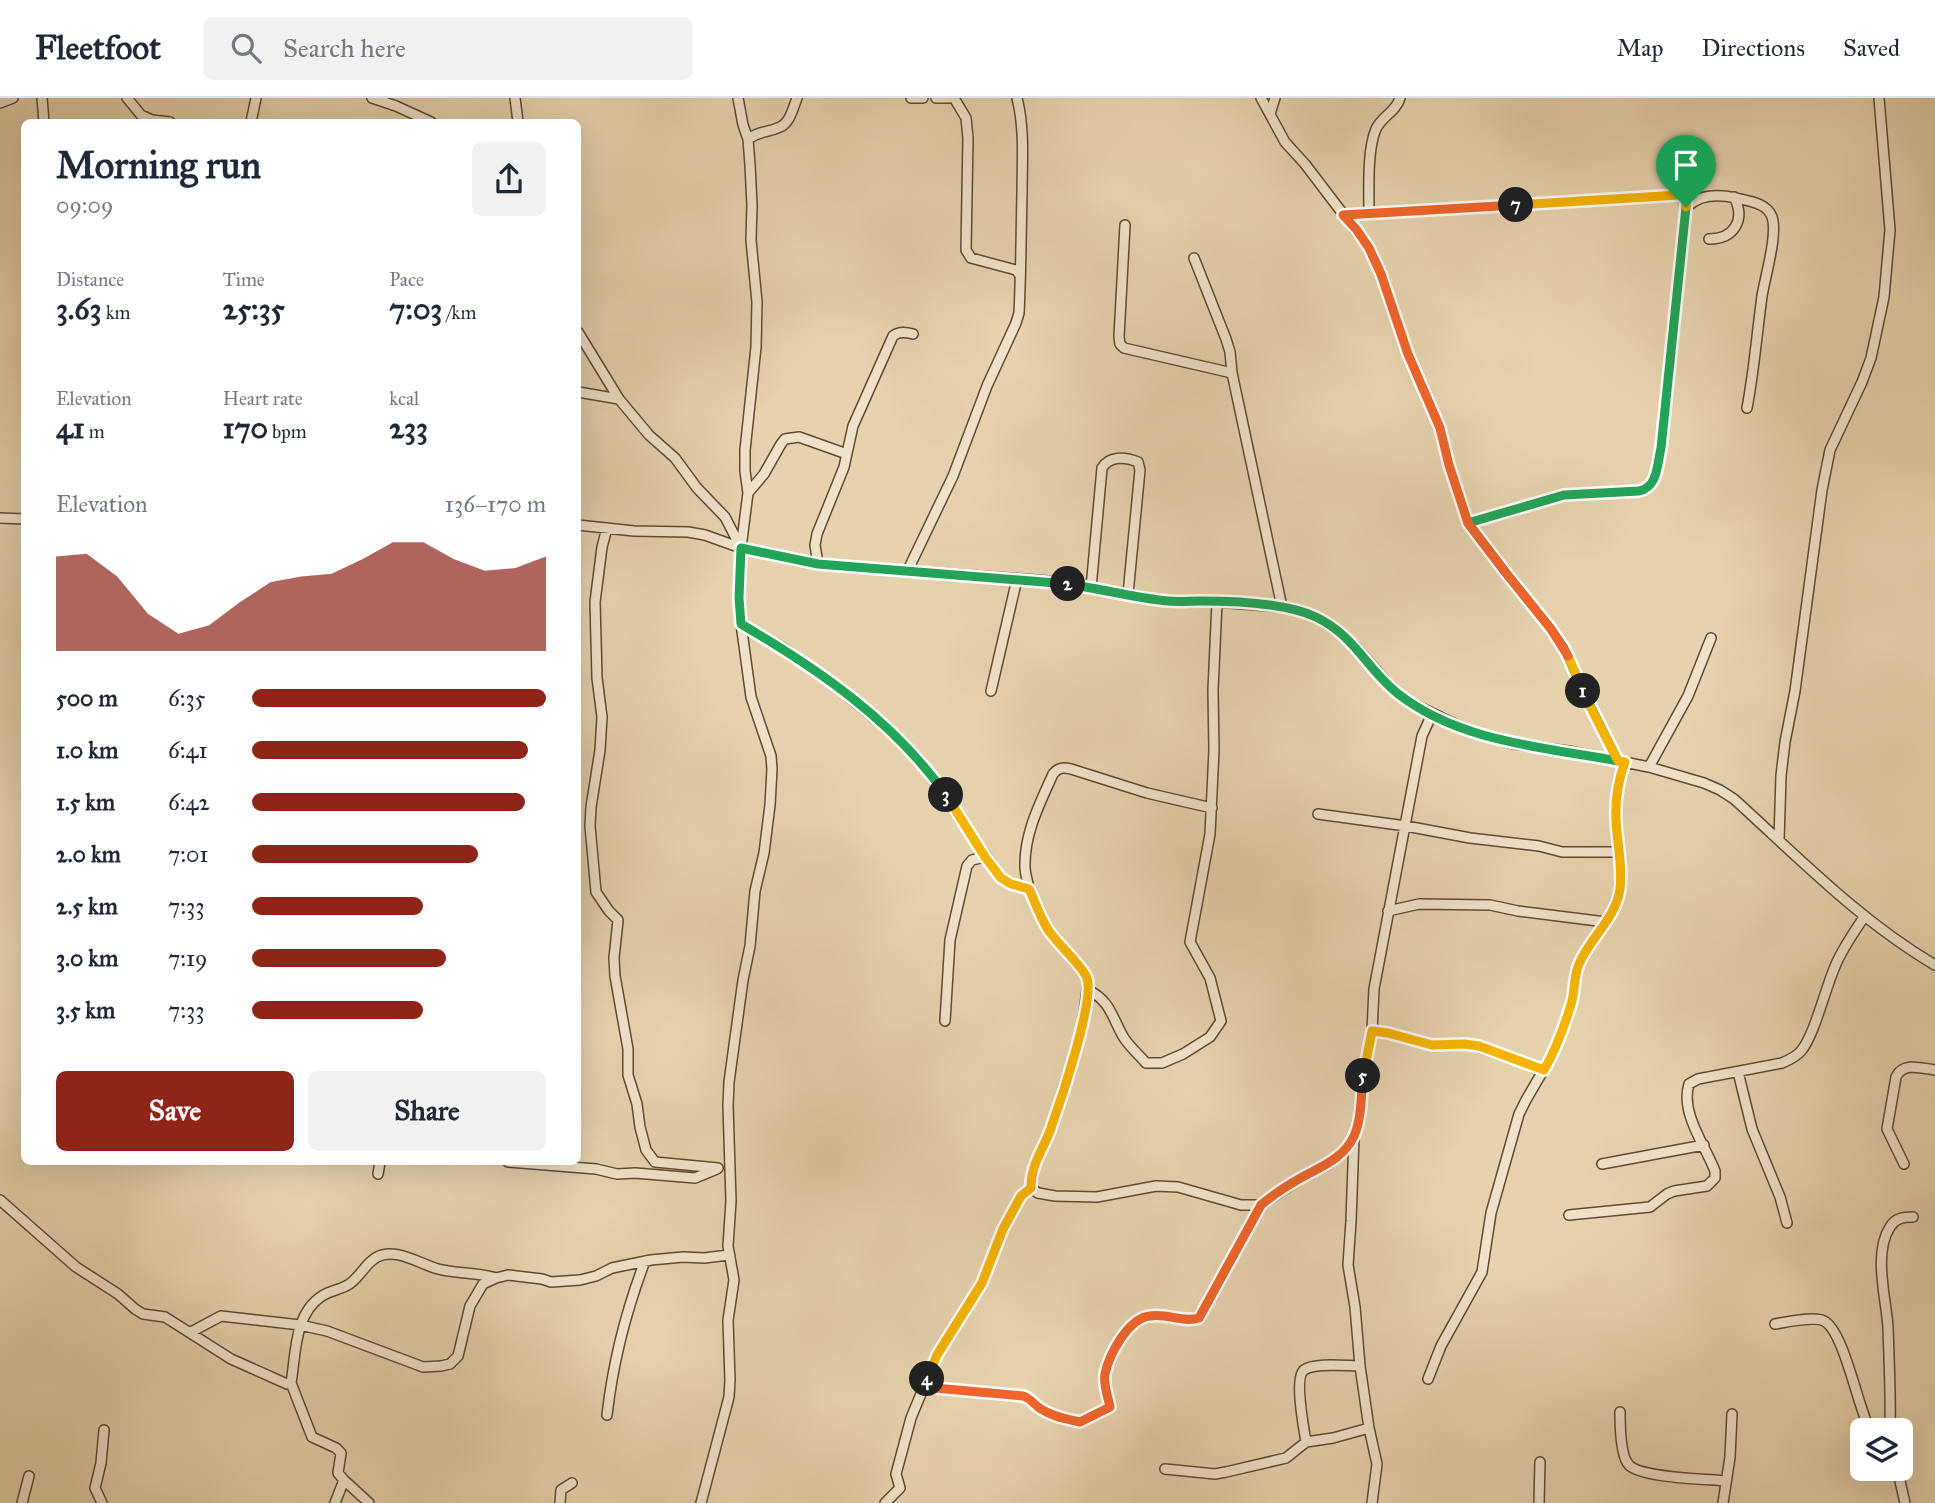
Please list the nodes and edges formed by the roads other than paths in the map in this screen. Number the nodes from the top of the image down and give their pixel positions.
1 (13, 98) edge
2 (42, 98) edge
3 (127, 98) edge
4 (256, 98) edge
5 (372, 98) edge
6 (515, 98) edge
7 (738, 98) edge
8 (797, 98) edge
9 (911, 98) edge
10 (923, 98) edge
11 (936, 98) edge
12 (949, 98) edge
13 (954, 98) edge
14 (1017, 98) edge
15 (1261, 98) edge
16 (1275, 98) edge
17 (1400, 98) edge
18 (1879, 98) edge
19 (0, 103) edge
20 (1269, 114) junction
21 (44, 119) edge
22 (150, 119) edge
23 (252, 119) edge
24 (424, 119) edge
25 (518, 119) edge
26 (748, 139) junction
27 (1734, 197) junction
28 (1686, 207) junction
29 (1369, 213) junction
30 (1343, 215) junction
31 (1125, 225) dead end
32 (1709, 239) dead end
33 (1194, 258) dead end
34 (1019, 274) junction
35 (913, 334) dead end
36 (581, 337) edge
37 (1232, 373) junction
38 (581, 392) edge
39 (620, 399) junction
40 (1747, 408) dead end
41 (847, 454) junction
42 (748, 493) junction
43 (0, 517) edge
44 (21, 519) edge
45 (1468, 523) junction
46 (581, 525) edge
47 (607, 528) junction
48 (741, 548) junction
49 (818, 564) junction
50 (907, 572) junction
51 (1017, 579) junction
52 (1091, 587) junction
53 (1128, 594) junction
54 (1217, 602) junction
55 (1282, 607) junction
56 (741, 624) junction
57 (1711, 638) dead end
58 (991, 691) dead end
59 (1432, 714) junction
60 (1622, 761) junction
61 (1649, 767) junction
62 (1212, 808) junction
63 (1318, 814) dead end
64 (1406, 826) junction
65 (1779, 840) junction
66 (1619, 852) junction
67 (985, 857) junction
68 (1029, 889) junction
69 (1388, 911) junction
70 (1864, 917) junction
71 (1606, 922) junction
72 (1935, 965) edge
73 (1088, 990) junction
74 (945, 1021) dead end
75 (1372, 1031) junction
76 (1544, 1070) junction
77 (1935, 1070) edge
78 (1738, 1072) junction
79 (1354, 1137) junction
80 (1704, 1145) junction
81 (729, 1162) junction
82 (1602, 1164) dead end
83 (1904, 1164) dead end
84 (380, 1165) edge
85 (541, 1165) edge
86 (718, 1168) junction
87 (378, 1174) dead end
88 (1031, 1188) junction
89 (0, 1199) edge
90 (1261, 1205) junction
91 (1569, 1215) dead end
92 (1913, 1217) dead end
93 (1787, 1223) dead end
94 (729, 1255) junction
95 (645, 1261) junction
96 (496, 1278) junction
97 (1775, 1324) dead end
98 (300, 1325) junction
99 (191, 1332) junction
100 (1360, 1366) junction
101 (1428, 1380) dead end
102 (291, 1384) junction
103 (924, 1387) junction
104 (1620, 1412) dead end
105 (1732, 1414) dead end
106 (607, 1415) dead end
107 (1866, 1418) edge
108 (1891, 1418) edge
109 (1369, 1428) junction
110 (104, 1430) dead end
111 (1306, 1443) junction
112 (1540, 1462) dead end
113 (1165, 1469) dead end
114 (29, 1476) dead end
115 (344, 1480) junction
116 (1726, 1481) junction
117 (1900, 1481) edge
118 (572, 1483) dead end
119 (100, 1502) edge
120 (22, 1503) edge
121 (335, 1503) edge
122 (369, 1503) edge
123 (560, 1503) edge
124 (701, 1503) edge
125 (885, 1503) edge
126 (1372, 1503) edge
127 (1539, 1503) edge
128 (1723, 1503) edge
129 (1905, 1503) edge

1 - 19 street
2 - 21 street
3 - 22 street
4 - 23 street
5 - 24 street
6 - 25 street
7 - 26 street
8 - 26 street
9 - 10 street
11 - 12 street
13 - 34 street
14 - 34 street
15 - 20 street
16 - 20 street
17 - 29 street
18 - 65 street
20 - 30 street
26 - 42 street
27 - 28 street
27 - 32 street
27 - 40 street
28 - 29 street
28 - 45 street
29 - 30 street
30 - 45 street
31 - 37 street
33 - 37 street
34 - 50 street
35 - 41 street
36 - 39 street
37 - 55 street
38 - 39 street
39 - 48 street
41 - 42 street
41 - 49 street
42 - 48 street
43 - 44 street
45 - 60 street
46 - 47 street
47 - 48 street
47 - 86 street
48 - 49 street
48 - 56 street
49 - 50 street
50 - 51 street
51 - 52 street
51 - 58 street
52 - 53 street
52 - 53 street
53 - 54 street
54 - 55 street
54 - 62 street
55 - 59 street
56 - 67 street
56 - 81 street
57 - 61 street
59 - 60 street
59 - 64 street
60 - 61 street
60 - 66 street
61 - 65 street
62 - 68 street
62 - 73 street
63 - 64 street
64 - 66 street
64 - 69 street
65 - 70 street
66 - 71 street
67 - 68 street
67 - 74 street
68 - 73 street
69 - 71 street
69 - 75 street
70 - 72 street
70 - 78 street
71 - 76 street
73 - 88 street
75 - 76 street
75 - 79 street
76 - 101 street
77 - 83 street
78 - 80 street
78 - 93 street
79 - 90 street
79 - 100 street
80 - 82 street
80 - 91 street
81 - 86 street
81 - 94 street
84 - 87 street
85 - 86 street
88 - 90 street
88 - 103 street
89 - 99 street
90 - 103 street
92 - 108 street
94 - 95 street
94 - 124 street
95 - 96 street
95 - 106 street
96 - 98 street
96 - 98 street
97 - 107 street
98 - 99 street
98 - 102 street
99 - 102 street
100 - 109 street
100 - 111 street
102 - 115 street
103 - 125 street
104 - 116 street
105 - 116 street
109 - 111 street
109 - 126 street
110 - 119 street
111 - 113 street
112 - 127 street
114 - 120 street
115 - 121 street
115 - 122 street
116 - 128 street
117 - 129 street
118 - 123 street

